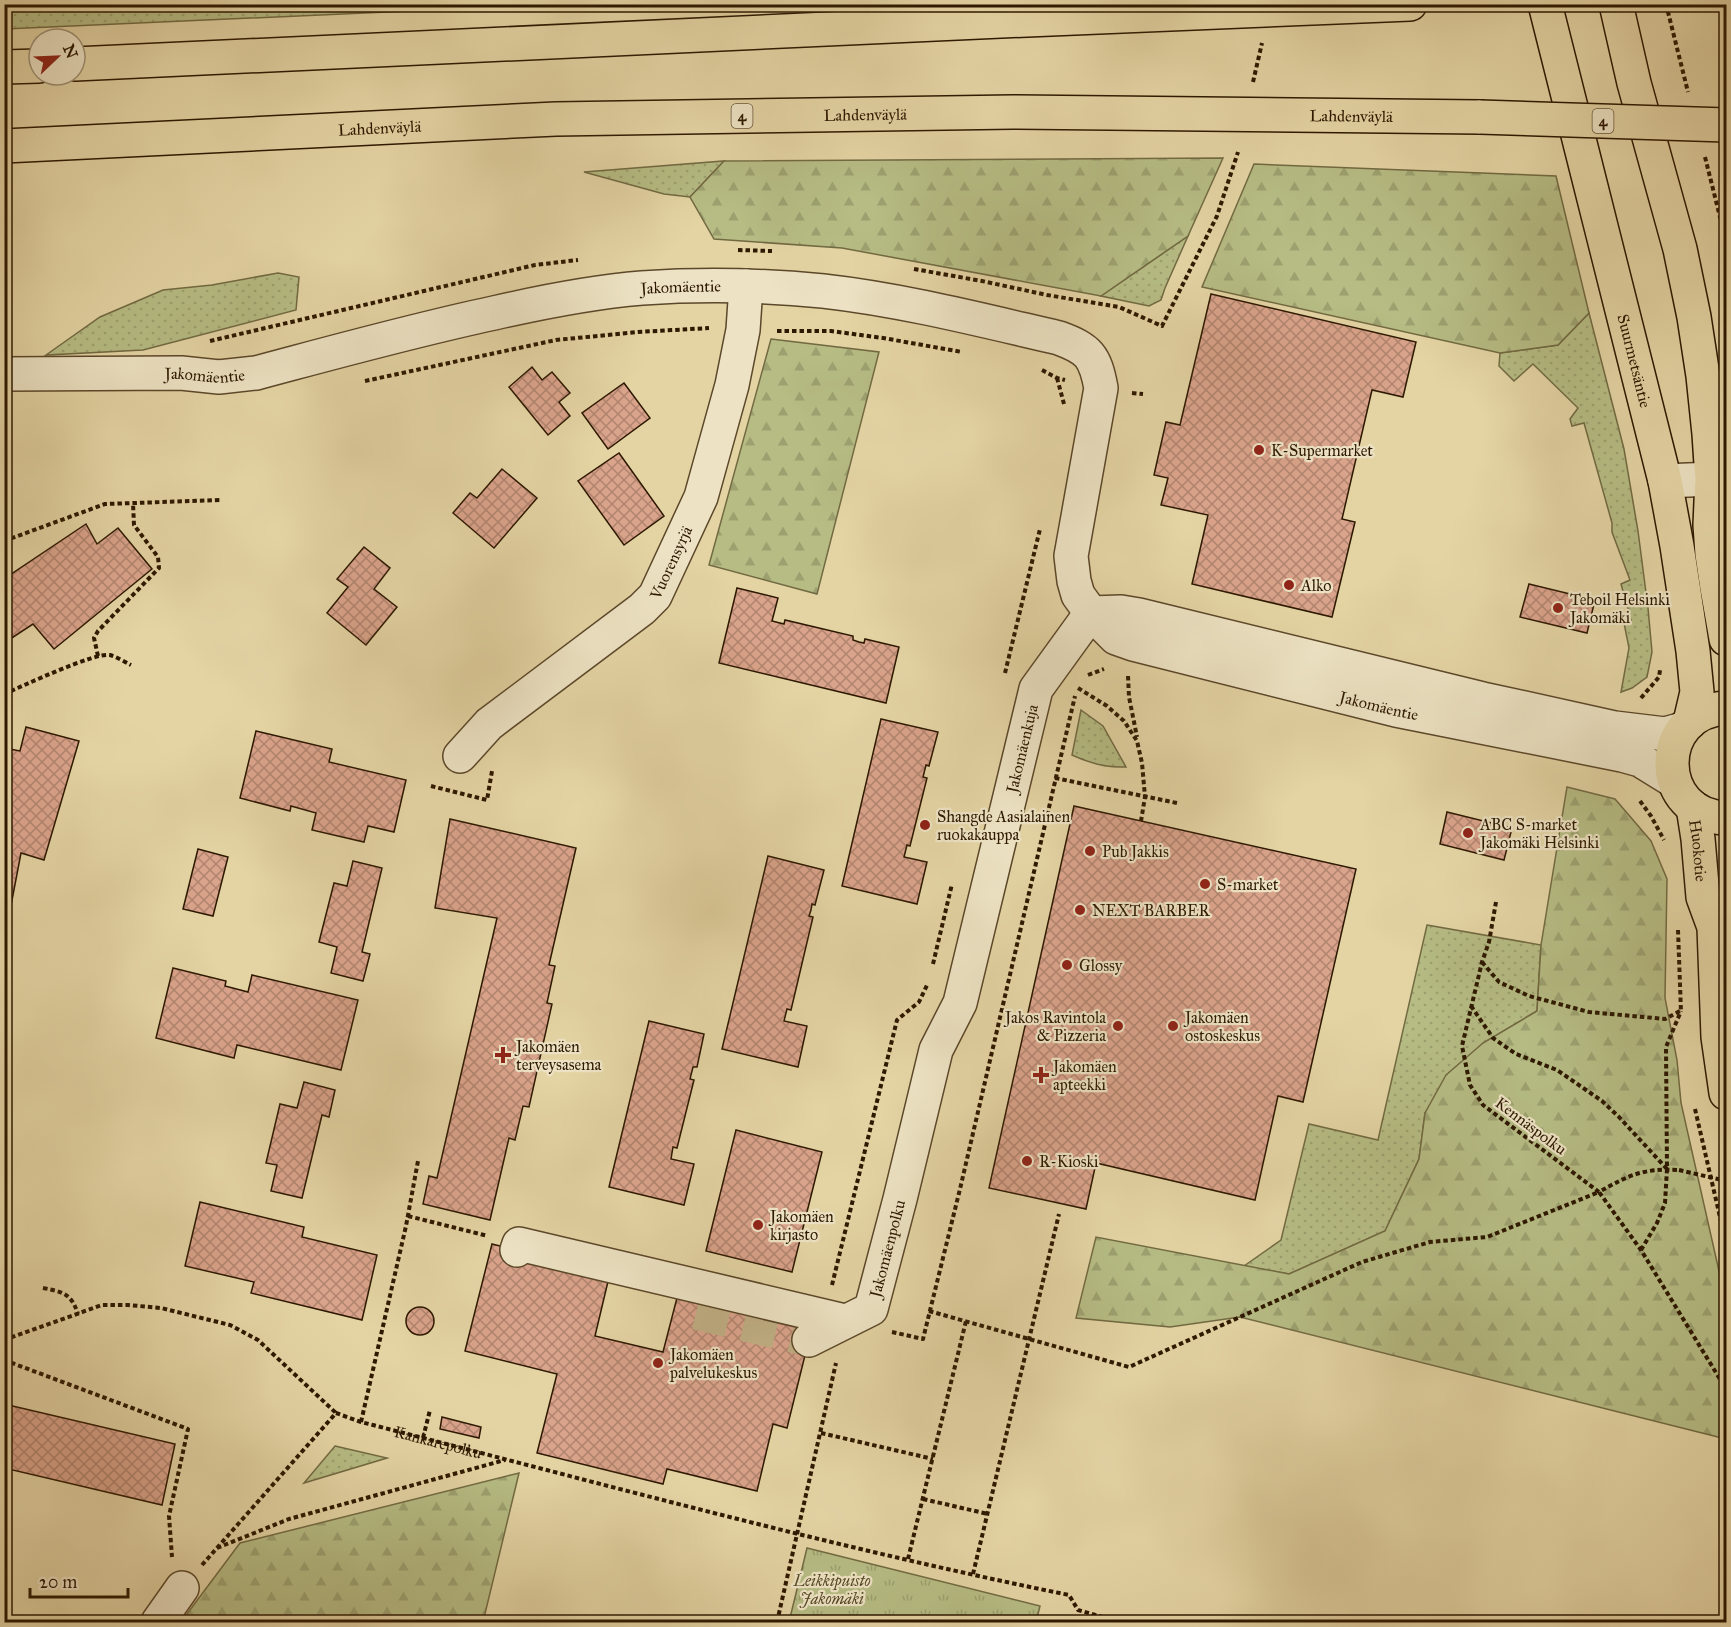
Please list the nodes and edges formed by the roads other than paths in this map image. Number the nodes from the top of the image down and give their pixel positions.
1 (1410, 4) edge
2 (1545, 4) edge
3 (1616, 4) edge
4 (87, 63) edge
5 (27, 66) edge
6 (4, 67) edge
7 (1726, 125) edge
8 (4, 146) edge
9 (746, 286) junction
10 (4, 374) edge
11 (1719, 480) edge
12 (1665, 481) junction
13 (1091, 613) junction
14 (1726, 639) edge
15 (1726, 708) edge
16 (1686, 725) junction
17 (460, 756) dead end
18 (1683, 794) junction
19 (1726, 818) edge
20 (1720, 914) edge
21 (960, 1003) joint
22 (1726, 1093) edge
23 (518, 1247) road end
24 (182, 1588) road end
25 (158, 1623) edge

1 - 4 main road
2 - 12 main road, Suurmetsäntie
3 - 11 main road
5 - 6 main road
7 - 8 main road, Lahdenväylä / 4, bridge
9 - 10 street, Jakomäentie
9 - 13 street, Jakomäentie
9 - 17 street, Vuorensyrjä
11 - 12 street
11 - 14 main road
12 - 16 main road, Suurmetsäntie
13 - 16 street, Jakomäentie
13 - 18 street, Jakomäentie
13 - 21 street, Jakomäenkuja
15 - 16 main road
16 - 18 main road, Huokotie
18 - 19 main road
18 - 20 main road, Huokotie
20 - 22 main road, Huokotie
21 - 23 street, Jakomäenpolku
24 - 25 street

